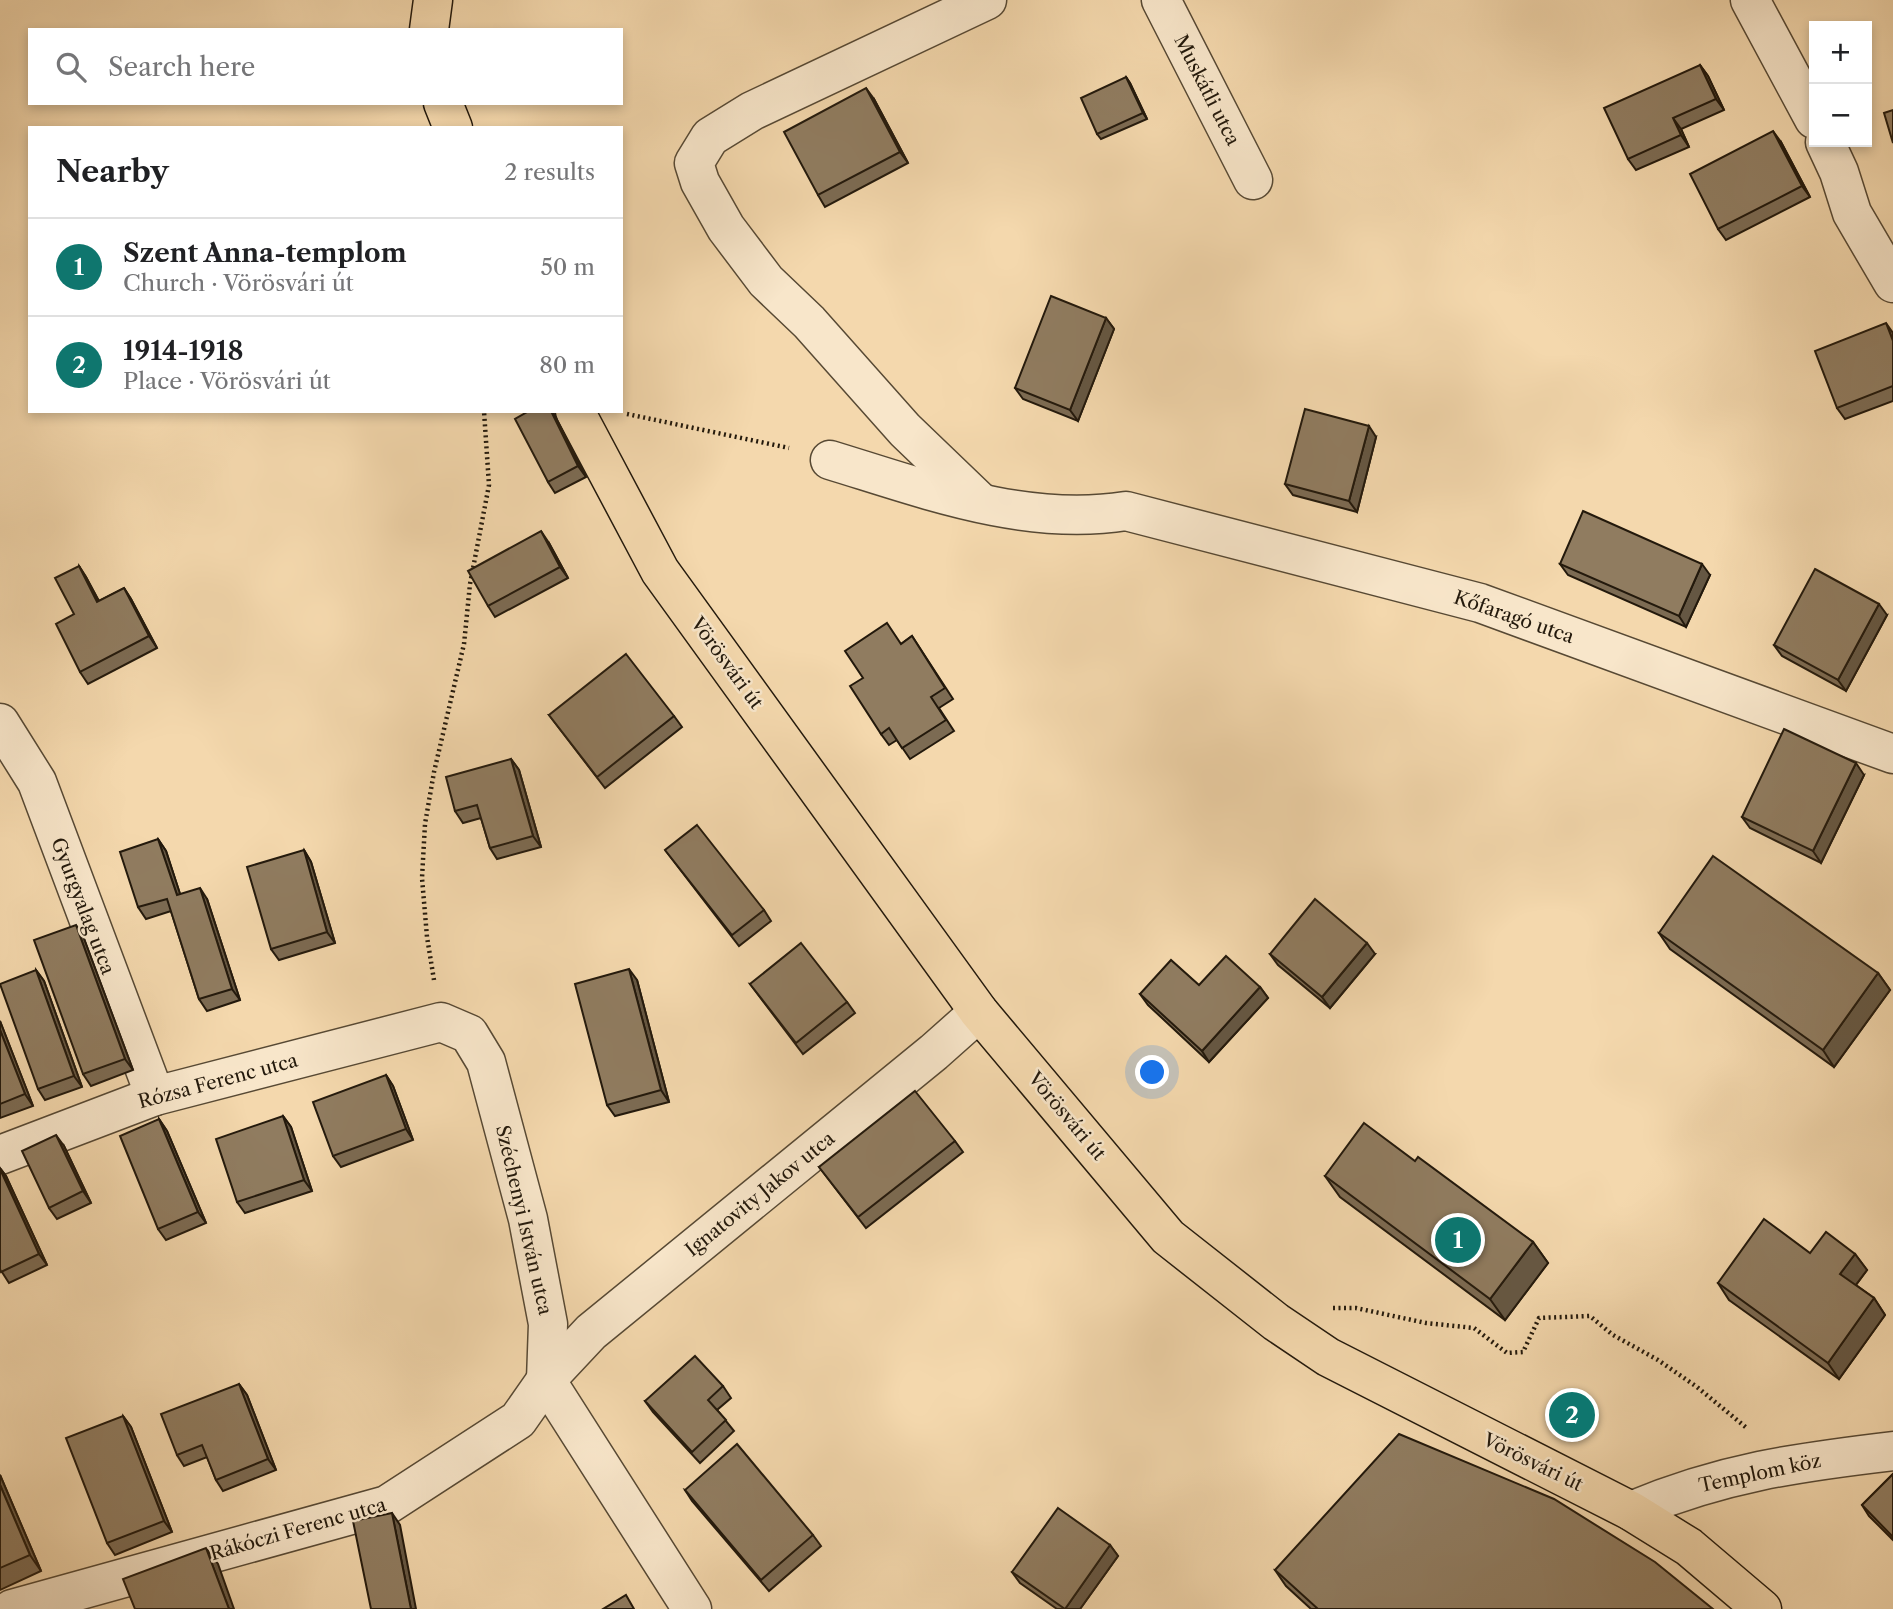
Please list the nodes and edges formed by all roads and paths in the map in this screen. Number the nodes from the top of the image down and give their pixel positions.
1 (433, 0) edge
2 (987, 0) edge
3 (1161, 0) edge
4 (1750, 0) edge
5 (429, 28) edge
6 (444, 105) edge
7 (1809, 111) edge
8 (452, 126) edge
9 (1827, 147) edge
10 (1253, 180) dead end
11 (1893, 283) edge
12 (484, 413) edge
13 (576, 413) edge
14 (619, 413) edge
15 (830, 460) joint
16 (980, 502) junction
17 (0, 723) edge
18 (1890, 746) edge
19 (979, 1012) junction
20 (441, 1022) junction
21 (155, 1096) junction
22 (0, 1155) edge
23 (1276, 1322) junction
24 (546, 1380) junction
25 (1893, 1451) edge
26 (1789, 1463) junction
27 (1631, 1511) junction
28 (12, 1609) edge
29 (692, 1609) edge
30 (1762, 1609) edge

1 - 5 main road
2 - 16 street
3 - 10 street, Muskátli utca
4 - 7 street
6 - 8 main road
9 - 11 street
12 - 20 path
13 - 19 main road, Vörösvári út
14 - 15 path
15 - 16 street
16 - 18 street, Kőfaragó utca
17 - 21 street, Gyurgyalag utca
19 - 23 main road, Vörösvári út
19 - 24 street, Ignatovity Jakov utca
20 - 21 street, Rózsa Ferenc utca
20 - 24 street, Széchenyi István utca
21 - 22 street, Rózsa Ferenc utca
23 - 26 path
23 - 27 main road, Vörösvári út
24 - 28 street, Rákóczi Ferenc utca
24 - 29 street
25 - 26 street, Templom köz
26 - 27 street, Templom köz
27 - 30 main road, Vörösvári út

